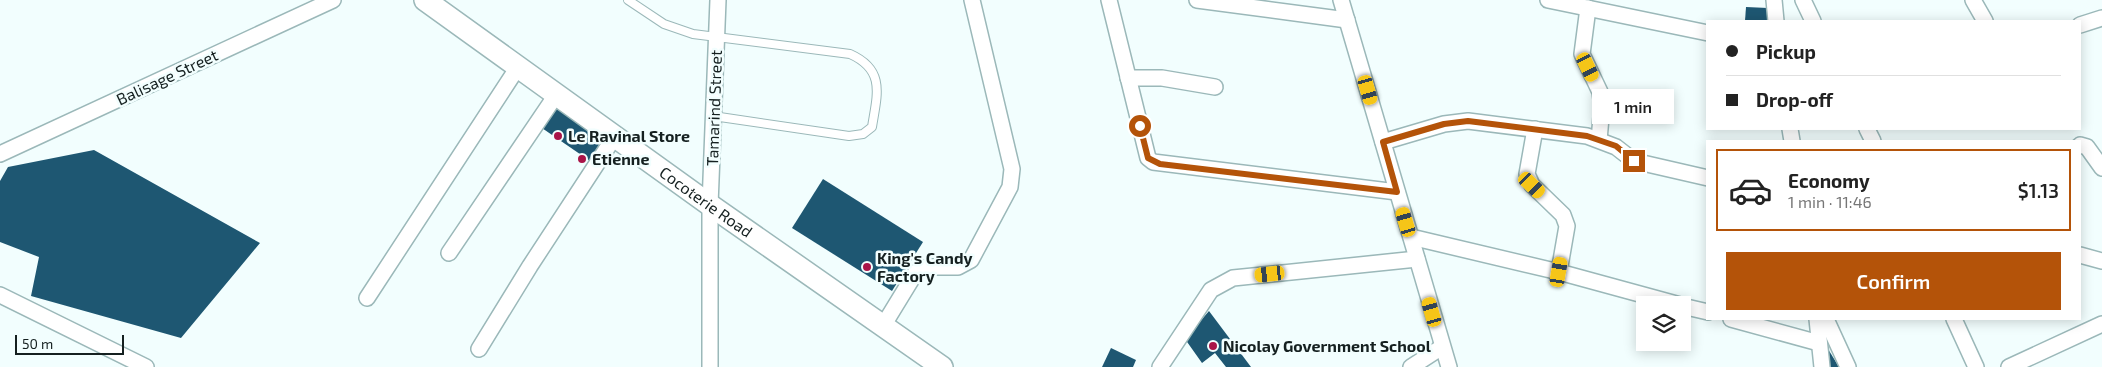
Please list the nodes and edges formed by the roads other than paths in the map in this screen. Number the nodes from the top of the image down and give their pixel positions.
1 (333, 0) edge
2 (425, 0) edge
3 (628, 0) edge
4 (718, 0) edge
5 (972, 0) edge
6 (1109, 0) edge
7 (1197, 0) edge
8 (1341, 0) edge
9 (1548, 0) edge
10 (1774, 0) edge
11 (1803, 0) edge
12 (1973, 0) edge
13 (1588, 8) junction
14 (2102, 18) edge
15 (1347, 20) junction
16 (1776, 20) edge
17 (1813, 20) edge
18 (1984, 20) edge
19 (2081, 24) edge
20 (1706, 33) edge
21 (717, 36) junction
22 (518, 67) junction
23 (1128, 78) junction
24 (1215, 87) dead end
25 (556, 94) junction
26 (713, 116) junction
27 (1535, 129) junction
28 (614, 136) junction
29 (1599, 140) junction
30 (1383, 142) junction
31 (2081, 146) edge
32 (0, 154) edge
33 (2102, 168) edge
34 (1706, 178) edge
35 (1397, 192) junction
36 (710, 205) junction
37 (1411, 237) junction
38 (449, 253) dead end
39 (2081, 255) edge
40 (1417, 259) junction
41 (2102, 262) edge
42 (1559, 272) junction
43 (0, 295) edge
44 (1648, 296) edge
45 (367, 298) dead end
46 (1691, 308) edge
47 (1706, 311) edge
48 (1735, 320) edge
49 (1817, 320) edge
50 (1826, 320) edge
51 (1954, 320) edge
52 (2102, 324) edge
53 (883, 326) junction
54 (1819, 343) junction
55 (1442, 347) junction
56 (479, 349) dead end
57 (146, 367) edge
58 (710, 367) edge
59 (942, 367) edge
60 (1160, 367) edge
61 (1411, 367) edge
62 (1449, 367) edge
63 (1822, 367) edge
64 (1848, 367) edge
65 (1976, 367) edge
66 (2009, 367) edge

1 - 32 street, Balisage Street
2 - 22 street, Cocoterie Road
3 - 21 lane
4 - 21 street, Tamarind Street
5 - 53 street
6 - 23 street
7 - 15 street
8 - 15 street
9 - 13 street
10 - 16 street
11 - 17 street
12 - 18 street
13 - 20 street
13 - 29 street
14 - 19 street
15 - 30 street
21 - 26 street, Tamarind Street
21 - 26 lane
22 - 25 street, Cocoterie Road
22 - 45 street
23 - 24 street
23 - 35 street
25 - 28 street, Cocoterie Road
25 - 38 street
26 - 36 street, Tamarind Street
27 - 29 street
27 - 30 street
27 - 42 street
28 - 36 street, Cocoterie Road
28 - 56 street
29 - 34 street
30 - 35 street
31 - 33 street
35 - 37 street
36 - 53 street, Cocoterie Road
36 - 58 street, Tamarind Street
37 - 40 street
37 - 42 street
39 - 41 street
40 - 55 street
40 - 60 street
42 - 44 street
43 - 57 street
46 - 47 street
48 - 54 street
49 - 54 street
50 - 64 street
51 - 65 street
52 - 66 street
53 - 59 street, Cocoterie Road
54 - 63 street
55 - 61 street
55 - 62 street

